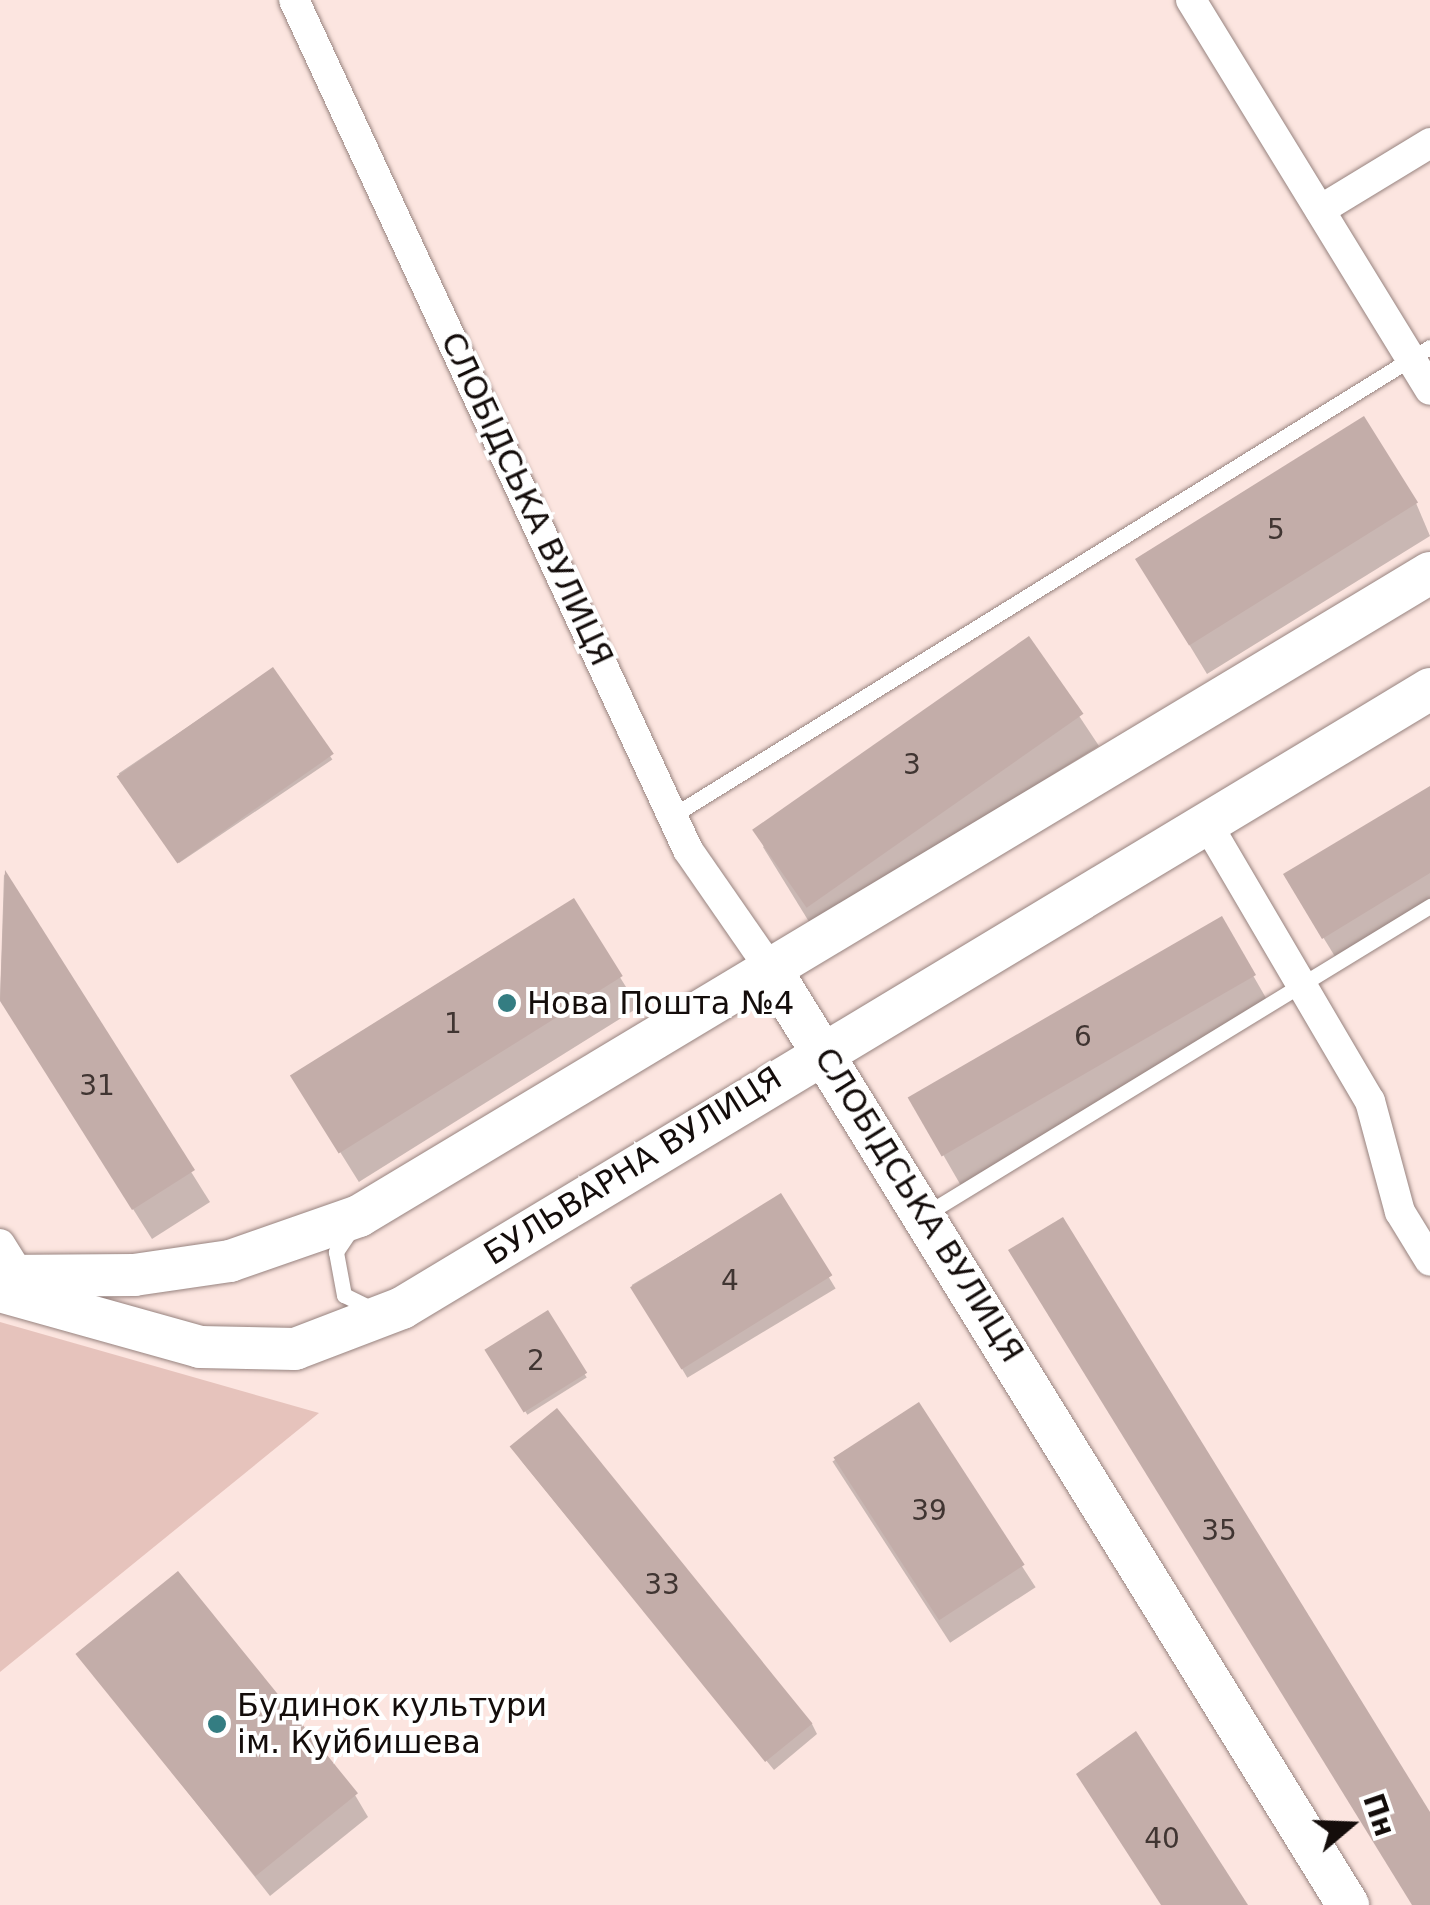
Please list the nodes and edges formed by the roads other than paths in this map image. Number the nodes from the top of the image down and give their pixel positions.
1 (294, 0) edge
2 (1190, 0) edge
3 (1430, 143) edge
4 (1320, 210) junction
5 (1420, 353) edge
6 (1430, 390) edge
7 (1430, 573) edge
8 (1430, 690) edge
9 (672, 816) junction
10 (1206, 822) junction
11 (1430, 906) edge
12 (771, 970) junction
13 (1296, 980) junction
14 (824, 1049) junction
15 (926, 1215) junction
16 (359, 1216) junction
17 (1430, 1261) edge
18 (5, 1272) edge
19 (385, 1315) junction
20 (1348, 1905) edge

1 - 9 street, СЛОБІДСЬКА ВУЛИЦЯ
2 - 4 street
3 - 4 street
4 - 5 street
5 - 6 street
5 - 9 lane
7 - 12 main road, БУЛЬВАРНА ВУЛИЦЯ
8 - 10 main road, БУЛЬВАРНА ВУЛИЦЯ
9 - 12 street, СЛОБІДСЬКА ВУЛИЦЯ
10 - 13 street
10 - 14 main road, БУЛЬВАРНА ВУЛИЦЯ
11 - 13 lane
12 - 14 main road, СЛОБІДСЬКА ВУЛИЦЯ
12 - 16 main road, БУЛЬВАРНА ВУЛИЦЯ
13 - 15 lane
13 - 17 street
14 - 15 main road, СЛОБІДСЬКА ВУЛИЦЯ
14 - 19 main road, БУЛЬВАРНА ВУЛИЦЯ
15 - 20 main road, СЛОБІДСЬКА ВУЛИЦЯ
16 - 18 main road, БУЛЬВАРНА ВУЛИЦЯ
16 - 19 lane
18 - 19 main road, БУЛЬВАРНА ВУЛИЦЯ

